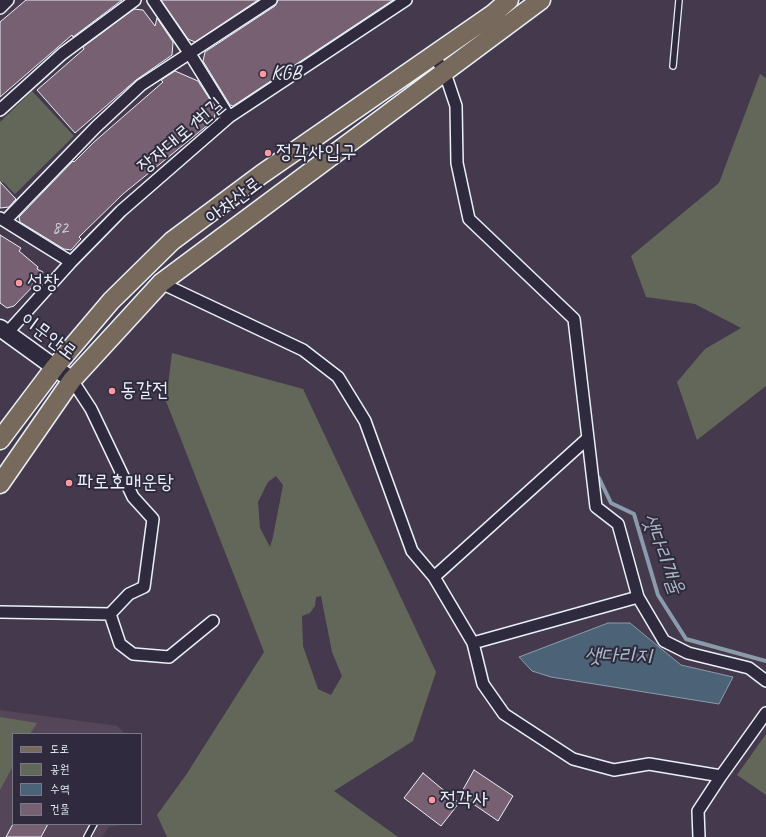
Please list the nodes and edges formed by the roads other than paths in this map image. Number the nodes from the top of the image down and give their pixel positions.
1 (8, 0) edge
2 (135, 0) edge
3 (153, 0) edge
4 (271, 0) edge
5 (406, 0) edge
6 (509, 0) edge
7 (541, 0) edge
8 (679, 0) edge
9 (0, 8) edge
10 (190, 54) junction
11 (433, 56) junction
12 (673, 66) dead end
13 (444, 72) junction
14 (0, 110) edge
15 (229, 117) junction
16 (2, 220) edge
17 (71, 262) junction
18 (160, 283) junction
19 (4, 330) edge
20 (54, 367) junction
21 (72, 380) junction
22 (588, 438) junction
23 (0, 440) edge
24 (0, 484) edge
25 (434, 577) junction
26 (638, 597) junction
27 (0, 612) edge
28 (110, 614) junction
29 (213, 621) dead end
30 (473, 643) junction
31 (766, 681) edge
32 (766, 713) edge
33 (721, 776) junction
34 (93, 825) edge
35 (87, 837) edge
36 (698, 837) edge

1 - 9 street
2 - 14 street
3 - 10 street
4 - 10 street
5 - 15 street, 장자대로1번길
6 - 11 main road, 아차산로
7 - 13 main road, 아차산로
8 - 12 lane
10 - 15 street
10 - 16 street
11 - 13 street
11 - 20 main road, 아차산로
13 - 18 main road, 아차산로
13 - 22 street
15 - 17 street, 장자대로1번길
16 - 17 street
17 - 19 street, 장자대로1번길
18 - 21 main road, 아차산로
18 - 25 street
19 - 20 street, 이문안로
20 - 21 street, 이문안로
20 - 23 main road, 아차산로
21 - 24 main road, 아차산로
21 - 28 street
22 - 25 street
22 - 26 street
25 - 30 street
26 - 30 street
26 - 31 street
27 - 28 street
28 - 29 street
30 - 33 street
32 - 33 street
33 - 36 street
34 - 35 lane

